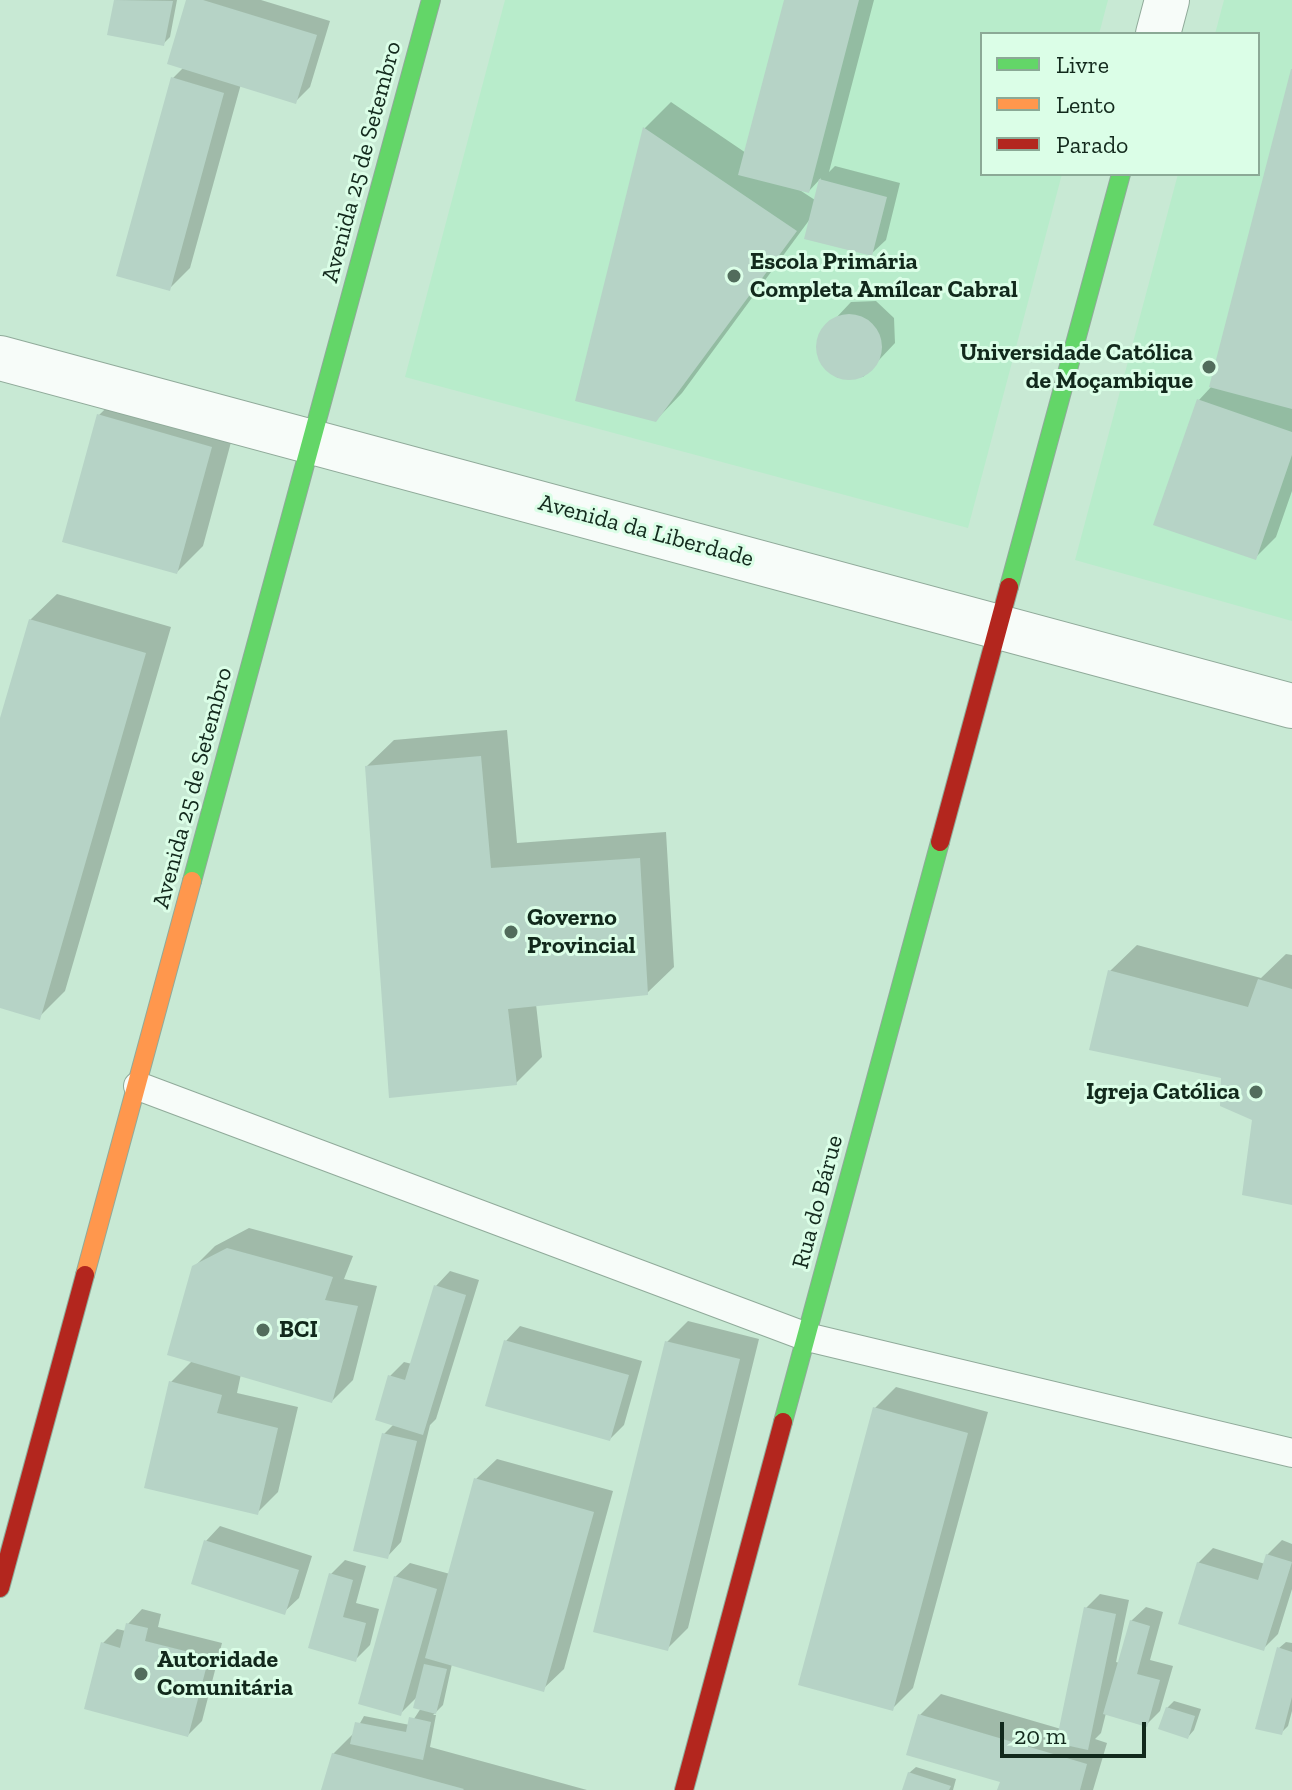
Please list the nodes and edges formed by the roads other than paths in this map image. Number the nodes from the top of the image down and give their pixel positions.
1 (431, 0) edge
2 (1167, 0) edge
3 (1159, 32) edge
4 (1120, 176) edge
5 (0, 358) edge
6 (311, 441) junction
7 (999, 626) junction
8 (1292, 706) edge
9 (138, 1086) junction
10 (807, 1337) junction
11 (1292, 1453) edge
12 (0, 1588) edge
13 (684, 1790) edge

1 - 6 street, Avenida 25 de Setembro
2 - 3 street
4 - 7 street, Rua do Bárue
5 - 6 street, Avenida da Liberdade
6 - 7 street, Avenida da Liberdade
6 - 9 street, Avenida 25 de Setembro
7 - 8 street, Avenida da Liberdade
7 - 10 street, Rua do Bárue
9 - 10 lane
9 - 12 street, Avenida 25 de Setembro
10 - 11 lane
10 - 13 street, Rua do Bárue

